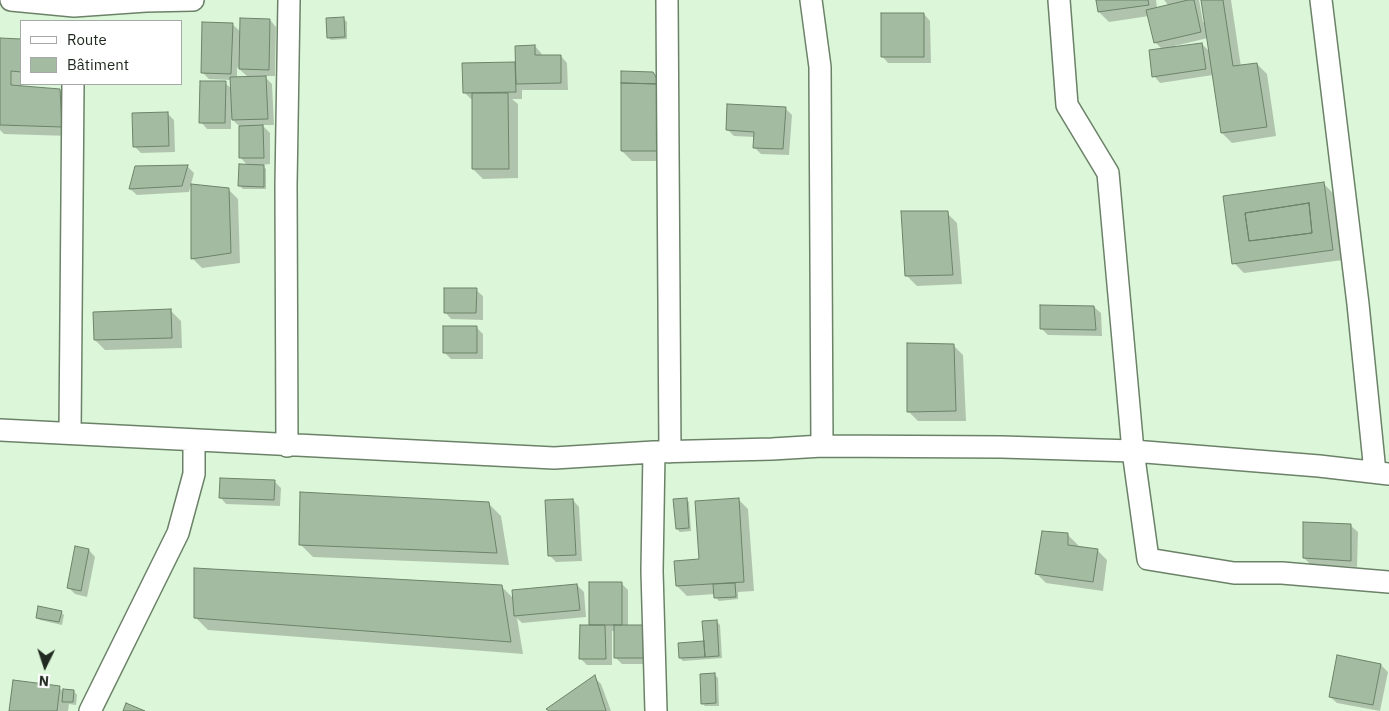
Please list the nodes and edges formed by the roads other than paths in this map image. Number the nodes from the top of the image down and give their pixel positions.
1 (11, 0) edge
2 (193, 0) edge
3 (289, 0) edge
4 (666, 0) edge
5 (812, 0) edge
6 (1060, 0) edge
7 (1321, 0) edge
8 (74, 9) edge
9 (73, 85) edge
10 (0, 430) edge
11 (70, 433) junction
12 (194, 440) junction
13 (288, 446) junction
14 (822, 446) junction
15 (1133, 451) junction
16 (662, 452) junction
17 (1382, 473) edge
18 (1389, 582) edge
19 (654, 710) edge
20 (90, 711) edge

1 - 8 street
2 - 8 street
3 - 13 street
4 - 16 street
5 - 14 street
6 - 15 street
7 - 17 street
9 - 11 street
10 - 11 street
11 - 12 street
12 - 13 street
12 - 20 street
13 - 16 street
14 - 15 street
14 - 16 street
15 - 17 street
15 - 18 street
16 - 19 street

